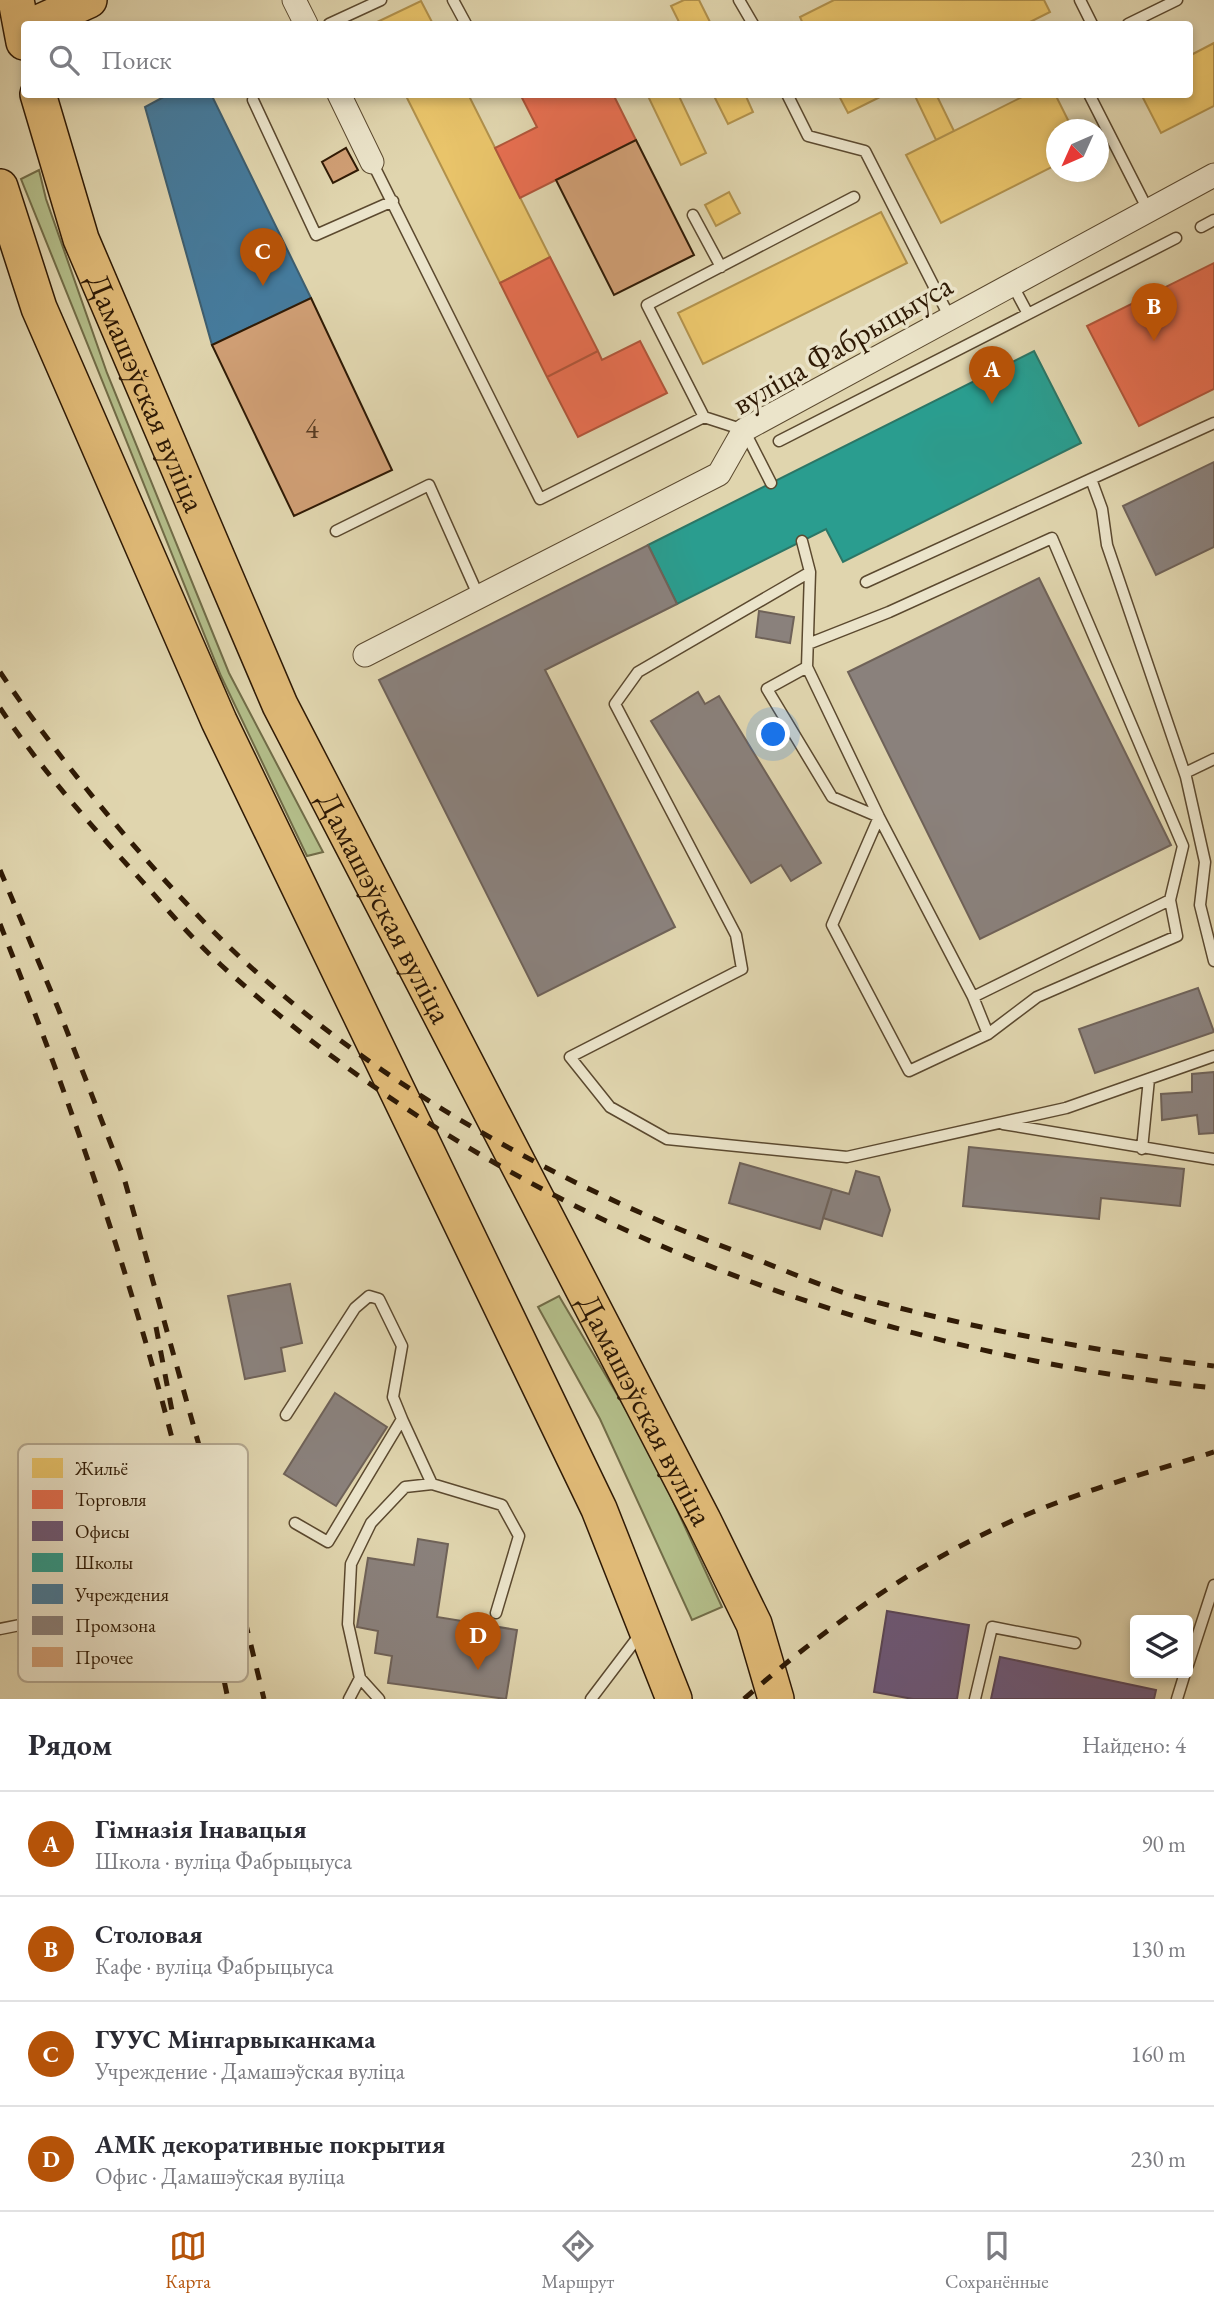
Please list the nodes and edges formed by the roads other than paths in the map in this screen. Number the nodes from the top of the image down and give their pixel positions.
1 (89, 0) edge
2 (294, 0) edge
3 (381, 0) edge
4 (453, 0) edge
5 (739, 0) edge
6 (1080, 0) edge
7 (1177, 0) edge
8 (38, 21) edge
9 (304, 21) edge
10 (336, 21) edge
11 (464, 21) edge
12 (750, 21) edge
13 (1090, 21) edge
14 (1134, 21) edge
15 (39, 98) edge
16 (341, 98) edge
17 (789, 98) edge
18 (1091, 98) edge
19 (253, 100) dead end
20 (372, 162) joint
21 (1214, 175) edge
22 (0, 187) edge
23 (854, 197) dead end
24 (393, 201) junction
25 (1148, 209) junction
26 (693, 215) dead end
27 (1214, 220) edge
28 (1201, 227) dead end
29 (8, 229) edge
30 (1177, 238) dead end
31 (721, 267) junction
32 (1012, 284) junction
33 (1028, 314) junction
34 (950, 318) junction
35 (704, 417) junction
36 (1214, 423) edge
37 (744, 430) junction
38 (779, 441) dead end
39 (1091, 479) junction
40 (771, 483) dead end
41 (336, 531) dead end
42 (802, 541) dead end
43 (810, 572) junction
44 (866, 582) dead end
45 (479, 597) junction
46 (808, 644) junction
47 (365, 655) dead end
48 (807, 667) junction
49 (1214, 759) edge
50 (1185, 773) junction
51 (879, 817) junction
52 (1170, 900) junction
53 (1214, 961) edge
54 (973, 997) junction
55 (988, 1034) junction
56 (1214, 1056) edge
57 (1149, 1079) junction
58 (998, 1123) junction
59 (1142, 1149) junction
60 (1214, 1159) edge
61 (286, 1415) dead end
62 (402, 1419) junction
63 (432, 1484) junction
64 (295, 1522) dead end
65 (1214, 1585) edge
66 (496, 1613) dead end
67 (18, 1625) edge
68 (645, 1628) junction
69 (0, 1629) edge
70 (1075, 1643) dead end
71 (1193, 1650) edge
72 (360, 1678) junction
73 (1183, 1678) edge
74 (349, 1699) edge
75 (379, 1699) edge
76 (591, 1699) edge
77 (674, 1699) edge
78 (776, 1699) edge
79 (975, 1699) edge
80 (1177, 1699) edge

1 - 8 main road
2 - 9 street
3 - 10 lane
4 - 11 lane
5 - 12 lane
6 - 13 lane
7 - 14 lane
15 - 78 main road, Дамашэўская вуліца
16 - 20 street
17 - 34 lane
18 - 25 lane
19 - 24 lane
20 - 24 lane
21 - 25 street, вуліца Фабрыцыуса
22 - 29 main road, Дамашэўская вуліца
23 - 31 lane
24 - 35 lane
25 - 32 street, вуліца Фабрыцыуса
26 - 31 lane
27 - 28 lane
29 - 68 main road, Дамашэўская вуліца
30 - 33 lane
31 - 35 lane
32 - 33 lane
32 - 34 street, вуліца Фабрыцыуса
33 - 38 lane
34 - 37 street, вуліца Фабрыцыуса
35 - 37 lane
36 - 39 lane
37 - 40 lane
37 - 45 street, вуліца Фабрыцыуса
39 - 44 lane
39 - 50 lane
41 - 45 lane
42 - 43 lane
43 - 46 lane
43 - 58 lane
45 - 47 street, вуліца Фабрыцыуса
46 - 48 lane
46 - 52 lane
48 - 51 lane
48 - 51 lane
49 - 50 lane
50 - 53 lane
51 - 54 lane
51 - 55 lane
52 - 54 lane
52 - 55 lane
54 - 55 lane
56 - 57 lane
57 - 58 lane
57 - 59 lane
58 - 59 lane
59 - 60 lane
61 - 62 lane
62 - 63 lane
62 - 64 lane
63 - 66 lane
63 - 72 lane
65 - 71 lane
67 - 69 lane
68 - 76 lane
68 - 77 main road, Дамашэўская вуліца
70 - 79 lane
72 - 74 lane
72 - 75 lane
73 - 80 lane

